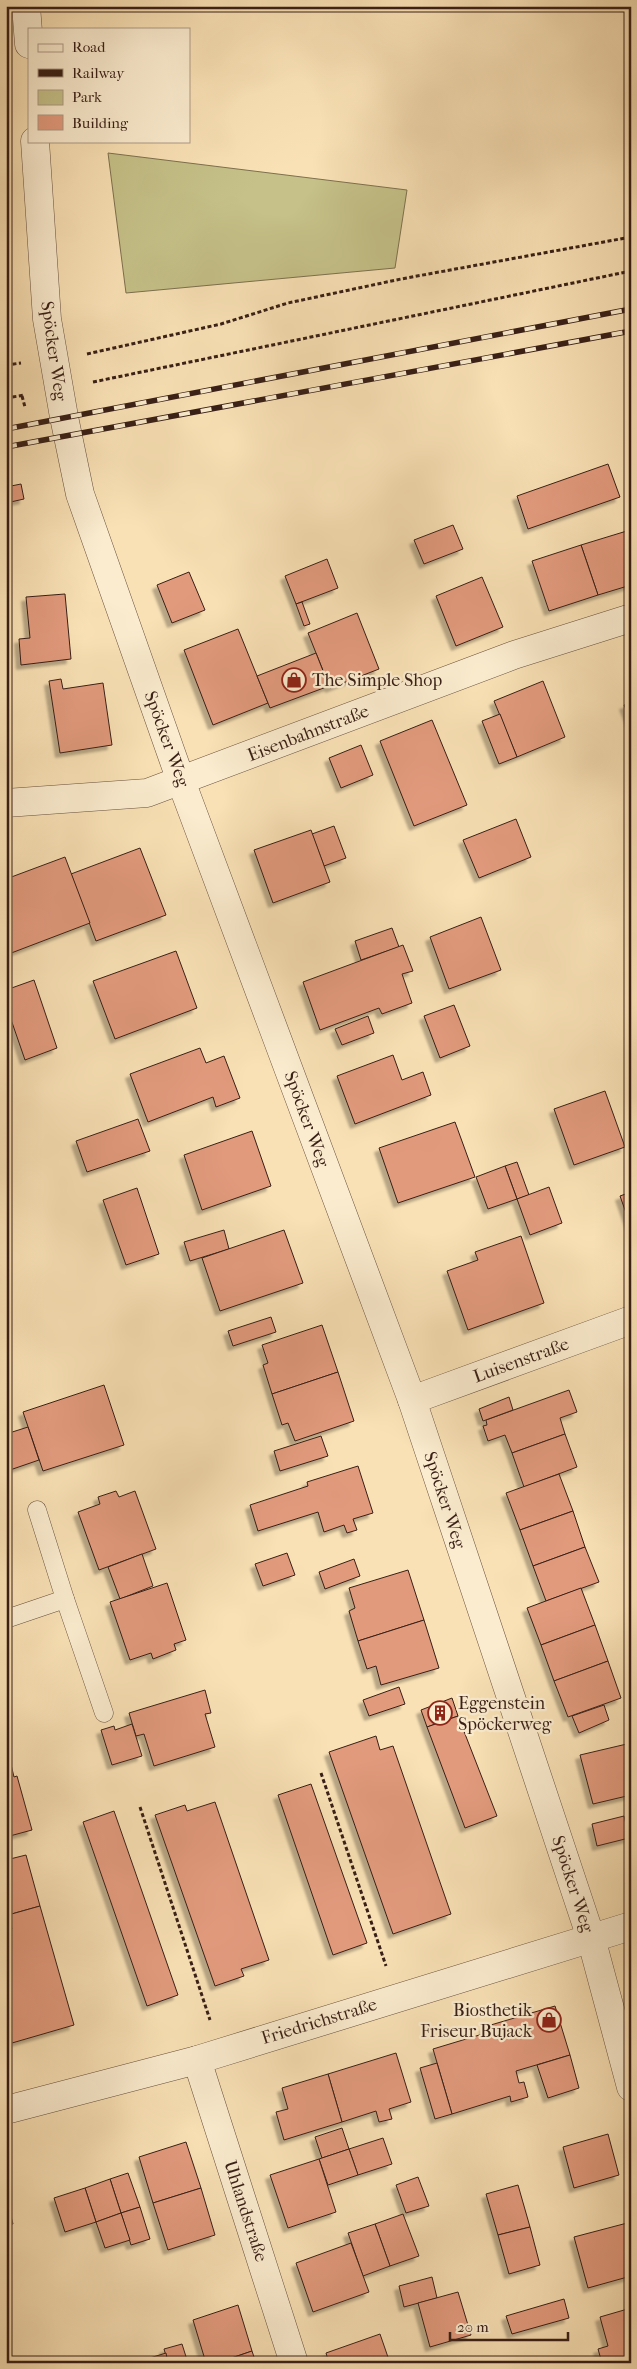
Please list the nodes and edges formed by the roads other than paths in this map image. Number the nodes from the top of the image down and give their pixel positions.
1 (26, 6) edge
2 (28, 31) edge
3 (35, 142) edge
4 (631, 618) edge
5 (182, 781) junction
6 (6, 803) edge
7 (631, 1320) edge
8 (412, 1400) junction
9 (37, 1510) dead end
10 (66, 1599) junction
11 (6, 1619) edge
12 (104, 1713) dead end
13 (631, 1926) edge
14 (591, 1938) junction
15 (209, 2056) junction
16 (631, 2087) edge
17 (6, 2110) edge
18 (294, 2363) edge

1 - 2 street
3 - 5 street, Spöcker Weg
4 - 5 street, Eisenbahnstraße
5 - 6 street, Eisenbahnstraße
5 - 8 street, Spöcker Weg
7 - 8 street, Luisenstraße
8 - 14 street, Spöcker Weg
9 - 10 lane
10 - 11 lane
10 - 12 lane
13 - 14 street, Friedrichstraße
14 - 15 street, Friedrichstraße
14 - 16 street, Spöcker Weg
15 - 17 street, Friedrichstraße
15 - 18 street, Uhlandstraße

